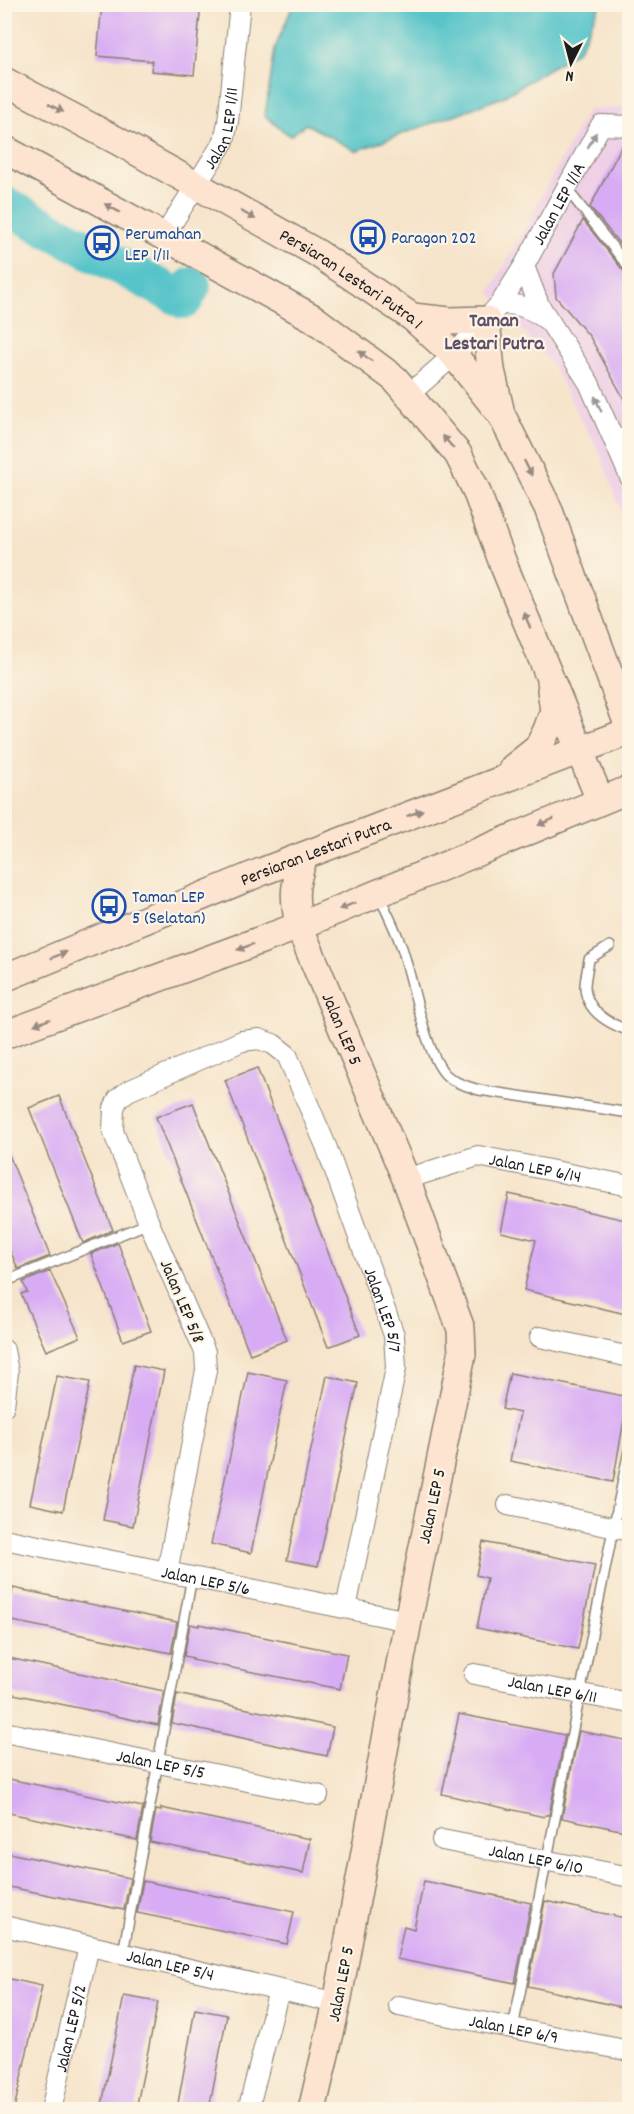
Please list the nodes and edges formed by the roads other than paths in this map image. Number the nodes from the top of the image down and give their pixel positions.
1 (240, 4) edge
2 (4, 81) edge
3 (630, 126) edge
4 (4, 149) edge
5 (196, 187) junction
6 (566, 188) junction
7 (164, 236) junction
8 (524, 266) junction
9 (630, 269) edge
10 (493, 312) junction
11 (412, 317) junction
12 (549, 322) junction
13 (454, 355) junction
14 (408, 395) junction
15 (502, 416) junction
16 (621, 434) edge
17 (630, 477) edge
18 (601, 652) junction
19 (549, 674) junction
20 (630, 675) edge
21 (630, 730) edge
22 (580, 749) junction
23 (496, 782) junction
24 (630, 789) edge
25 (600, 800) junction
26 (304, 856) junction
27 (379, 893) junction
28 (299, 926) junction
29 (610, 946) dead end
30 (4, 978) edge
31 (630, 1031) edge
32 (4, 1035) edge
33 (259, 1039) joint
34 (630, 1113) edge
35 (406, 1179) junction
36 (630, 1186) edge
37 (149, 1223) junction
38 (4, 1282) edge
39 (540, 1337) dead end
40 (5, 1351) edge
41 (630, 1358) edge
42 (4, 1406) edge
43 (630, 1445) edge
44 (508, 1504) dead end
45 (621, 1529) edge
46 (4, 1539) edge
47 (167, 1572) junction
48 (192, 1577) junction
49 (346, 1608) junction
50 (408, 1621) junction
51 (474, 1674) dead end
52 (580, 1694) junction
53 (630, 1703) edge
54 (4, 1732) edge
55 (158, 1763) junction
56 (318, 1795) dead end
57 (442, 1840) dead end
58 (546, 1861) junction
59 (630, 1877) edge
60 (4, 1926) edge
61 (89, 1946) junction
62 (123, 1953) junction
63 (279, 1990) junction
64 (337, 2003) junction
65 (399, 2006) dead end
66 (513, 2028) junction
67 (630, 2051) edge
68 (51, 2109) edge
69 (248, 2109) edge
70 (312, 2109) edge

1 - 5 street, Jalan LEP 1/11
2 -> 5 street, Persiaran Lestari Putra 1
6 -> 3 street, Jalan LEP 1/1A
7 -> 4 street
5 - 7 street, Jalan LEP 1/11
5 -> 11 street, Persiaran Lestari Putra 1
6 - 8 street, Jalan LEP 1/1A
6 - 9 lane
14 -> 7 street
8 - 10 street, Jalan LEP 1/1A
8 - 12 street
10 - 11 street
10 - 12 street
10 - 13 street, Jalan LEP 1/1A
10 - 15 street
11 - 13 street, Persiaran Lestari Putra 1
16 -> 12 street
13 - 14 street, Jalan LEP 1/1A
13 - 15 street, Persiaran Lestari Putra 1
19 -> 14 street
15 -> 18 street, Persiaran Lestari Putra 1
16 - 17 street
18 - 20 street
18 - 21 street, Persiaran Lestari Putra 1
19 - 22 street
19 - 23 street
21 - 22 street, Persiaran Lestari Putra
22 - 23 street, Persiaran Lestari Putra
22 - 25 street
26 -> 23 street, Persiaran Lestari Putra
24 - 25 street
25 -> 27 street
26 - 28 street, Jalan LEP 5
30 -> 26 street, Persiaran Lestari Putra
27 -> 28 street
27 - 34 lane
28 -> 32 street
28 - 35 street, Jalan LEP 5
29 - 31 lane
33 - 37 street, Jalan LEP 5/8
33 - 49 street, Jalan LEP 5/7
35 - 36 street, Jalan LEP 6/14
35 - 50 street, Jalan LEP 5
37 - 38 lane
37 - 47 street, Jalan LEP 5/8
39 - 41 street
40 - 42 street
43 - 45 lane
44 - 45 street
45 - 52 lane
46 - 47 street, Jalan LEP 5/6
47 - 48 street, Jalan LEP 5/6
48 - 49 street, Jalan LEP 5/6
48 - 55 lane
49 - 50 street, Jalan LEP 5/6
50 - 64 street, Jalan LEP 5
51 - 52 street, Jalan LEP 6/11
52 - 53 street, Jalan LEP 6/11
52 - 58 lane
54 - 55 street, Jalan LEP 5/5
55 - 56 street, Jalan LEP 5/5
55 - 62 lane
57 - 58 street, Jalan LEP 6/10
58 - 59 street, Jalan LEP 6/10
58 - 66 lane
60 - 61 street, Jalan LEP 5/4
61 - 62 street, Jalan LEP 5/4
61 - 68 street, Jalan LEP 5/2
62 - 63 street, Jalan LEP 5/4
63 - 64 street, Jalan LEP 5/4
63 - 69 street
64 - 70 street, Jalan LEP 5
65 - 66 street, Jalan LEP 6/9
66 - 67 street, Jalan LEP 6/9

